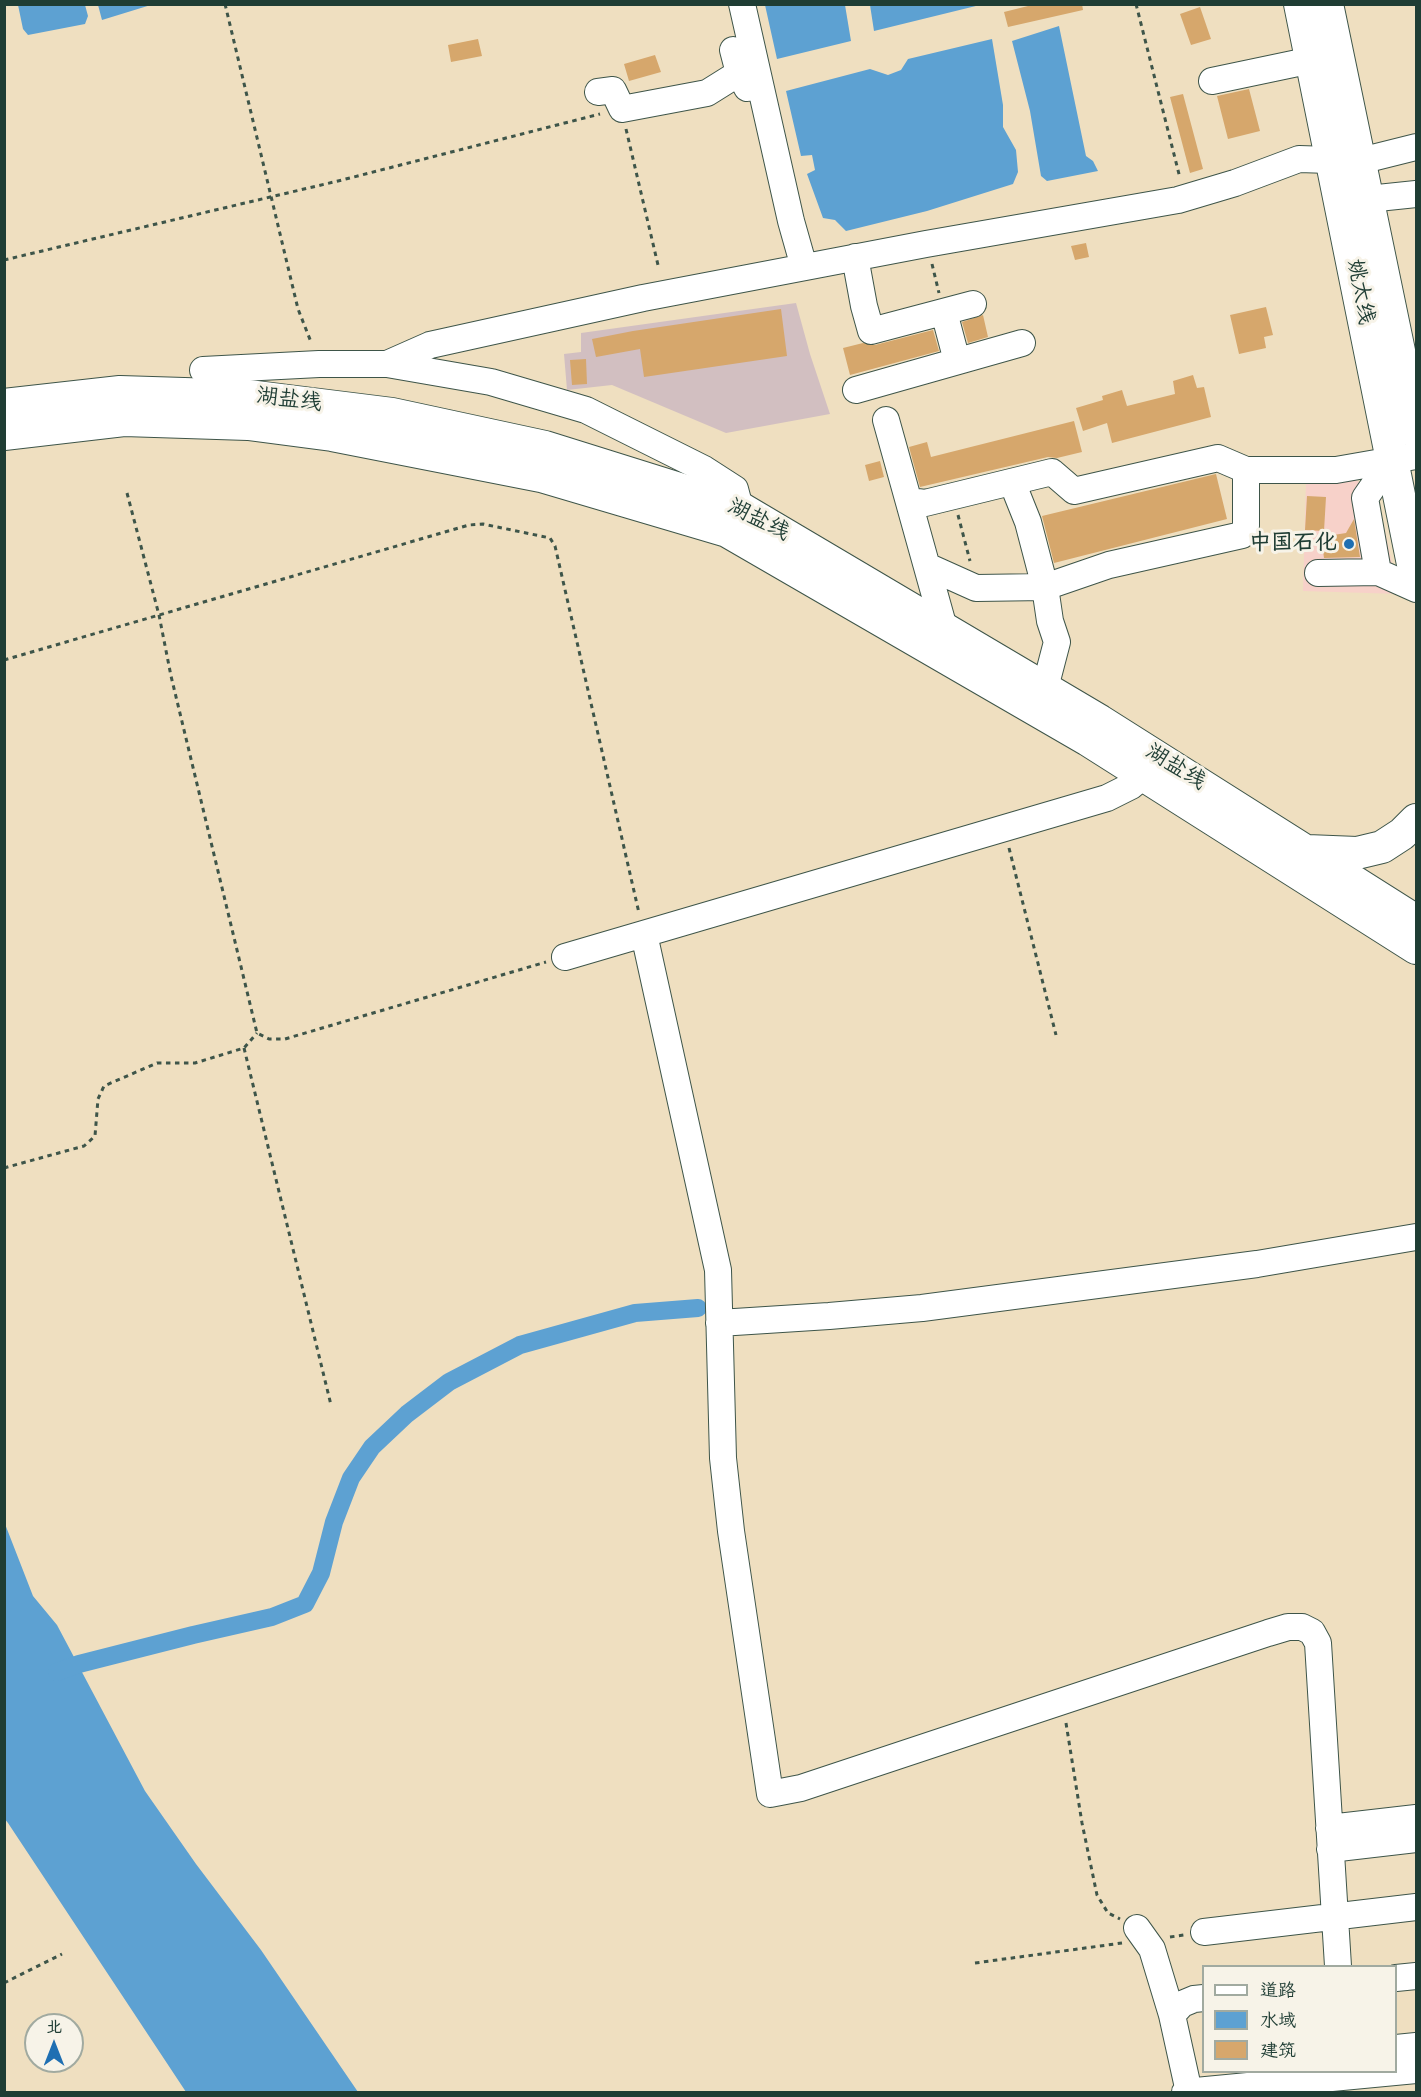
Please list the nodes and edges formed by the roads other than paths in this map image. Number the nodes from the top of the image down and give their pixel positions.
1 (742, 4) edge
2 (1300, 4) edge
3 (1327, 4) edge
4 (1312, 60) junction
5 (1212, 81) dead end
6 (598, 92) dead end
7 (761, 93) junction
8 (1416, 147) edge
9 (1346, 160) junction
10 (1416, 194) edge
11 (1368, 198) junction
12 (855, 257) junction
13 (804, 267) junction
14 (973, 304) dead end
15 (944, 312) junction
16 (1022, 343) dead end
17 (957, 361) junction
18 (387, 364) junction
19 (203, 370) dead end
20 (856, 390) dead end
21 (4, 405) edge
22 (886, 420) dead end
23 (1416, 433) edge
24 (4, 434) edge
25 (1404, 458) edge
26 (1246, 470) junction
27 (1012, 482) junction
28 (909, 501) junction
29 (740, 507) junction
30 (927, 566) junction
31 (1378, 572) junction
32 (1318, 573) dead end
33 (1416, 579) edge
34 (1045, 587) junction
35 (1416, 589) edge
36 (944, 628) junction
37 (1045, 688) junction
38 (1144, 775) junction
39 (1416, 820) edge
40 (1305, 851) junction
41 (1416, 921) edge
42 (644, 934) junction
43 (1416, 948) edge
44 (565, 957) road end
45 (1416, 1237) edge
46 (719, 1323) junction
47 (1416, 1818) edge
48 (1330, 1839) junction
49 (1416, 1839) edge
50 (1416, 1907) edge
51 (1334, 1917) junction
52 (1204, 1932) road end
53 (1142, 1934) road end
54 (1338, 1965) edge
55 (1416, 1976) edge
56 (1397, 1978) edge
57 (1202, 1998) edge
58 (1172, 2015) junction
59 (1416, 2046) edge
60 (1397, 2048) edge
61 (1416, 2070) edge
62 (1396, 2073) edge
63 (1397, 2073) edge
64 (1356, 2079) edge
65 (1190, 2083) edge

1 - 7 street
2 - 4 main road, 姚太线
3 - 9 main road, 姚太线
4 - 5 street
4 - 9 main road, 姚太线
6 - 7 street
7 - 13 street
8 - 9 street
9 - 11 main road, 姚太线
9 - 12 street
9 - 25 main road, 姚太线
10 - 11 street
11 - 23 main road, 姚太线
12 - 13 street
12 - 15 street
13 - 18 street
14 - 15 street
15 - 17 street
16 - 17 street
17 - 20 street
18 - 19 street
18 - 29 street
21 - 29 main road, 湖盐线
22 - 28 street
24 - 38 main road, 湖盐线
25 - 26 street
25 - 31 street
25 - 33 main road, 姚太线
26 - 27 street
26 - 34 street
27 - 28 street
27 - 34 street
28 - 30 street
29 - 36 main road, 湖盐线
30 - 34 street
30 - 36 street
31 - 32 street
31 - 35 street
34 - 37 street
36 - 37 main road, 湖盐线
37 - 40 main road, 湖盐线
38 - 42 street
38 - 43 main road, 湖盐线
39 - 40 main road
40 - 41 main road, 湖盐线
42 - 44 street
42 - 46 street
45 - 46 street
46 - 48 street
47 - 48 street
48 - 49 street
48 - 51 street
50 - 51 street
51 - 52 street
51 - 54 street
53 - 58 street
55 - 56 street
57 - 58 street
58 - 65 street
59 - 60 street
61 - 63 street
62 - 64 street
64 - 65 street

